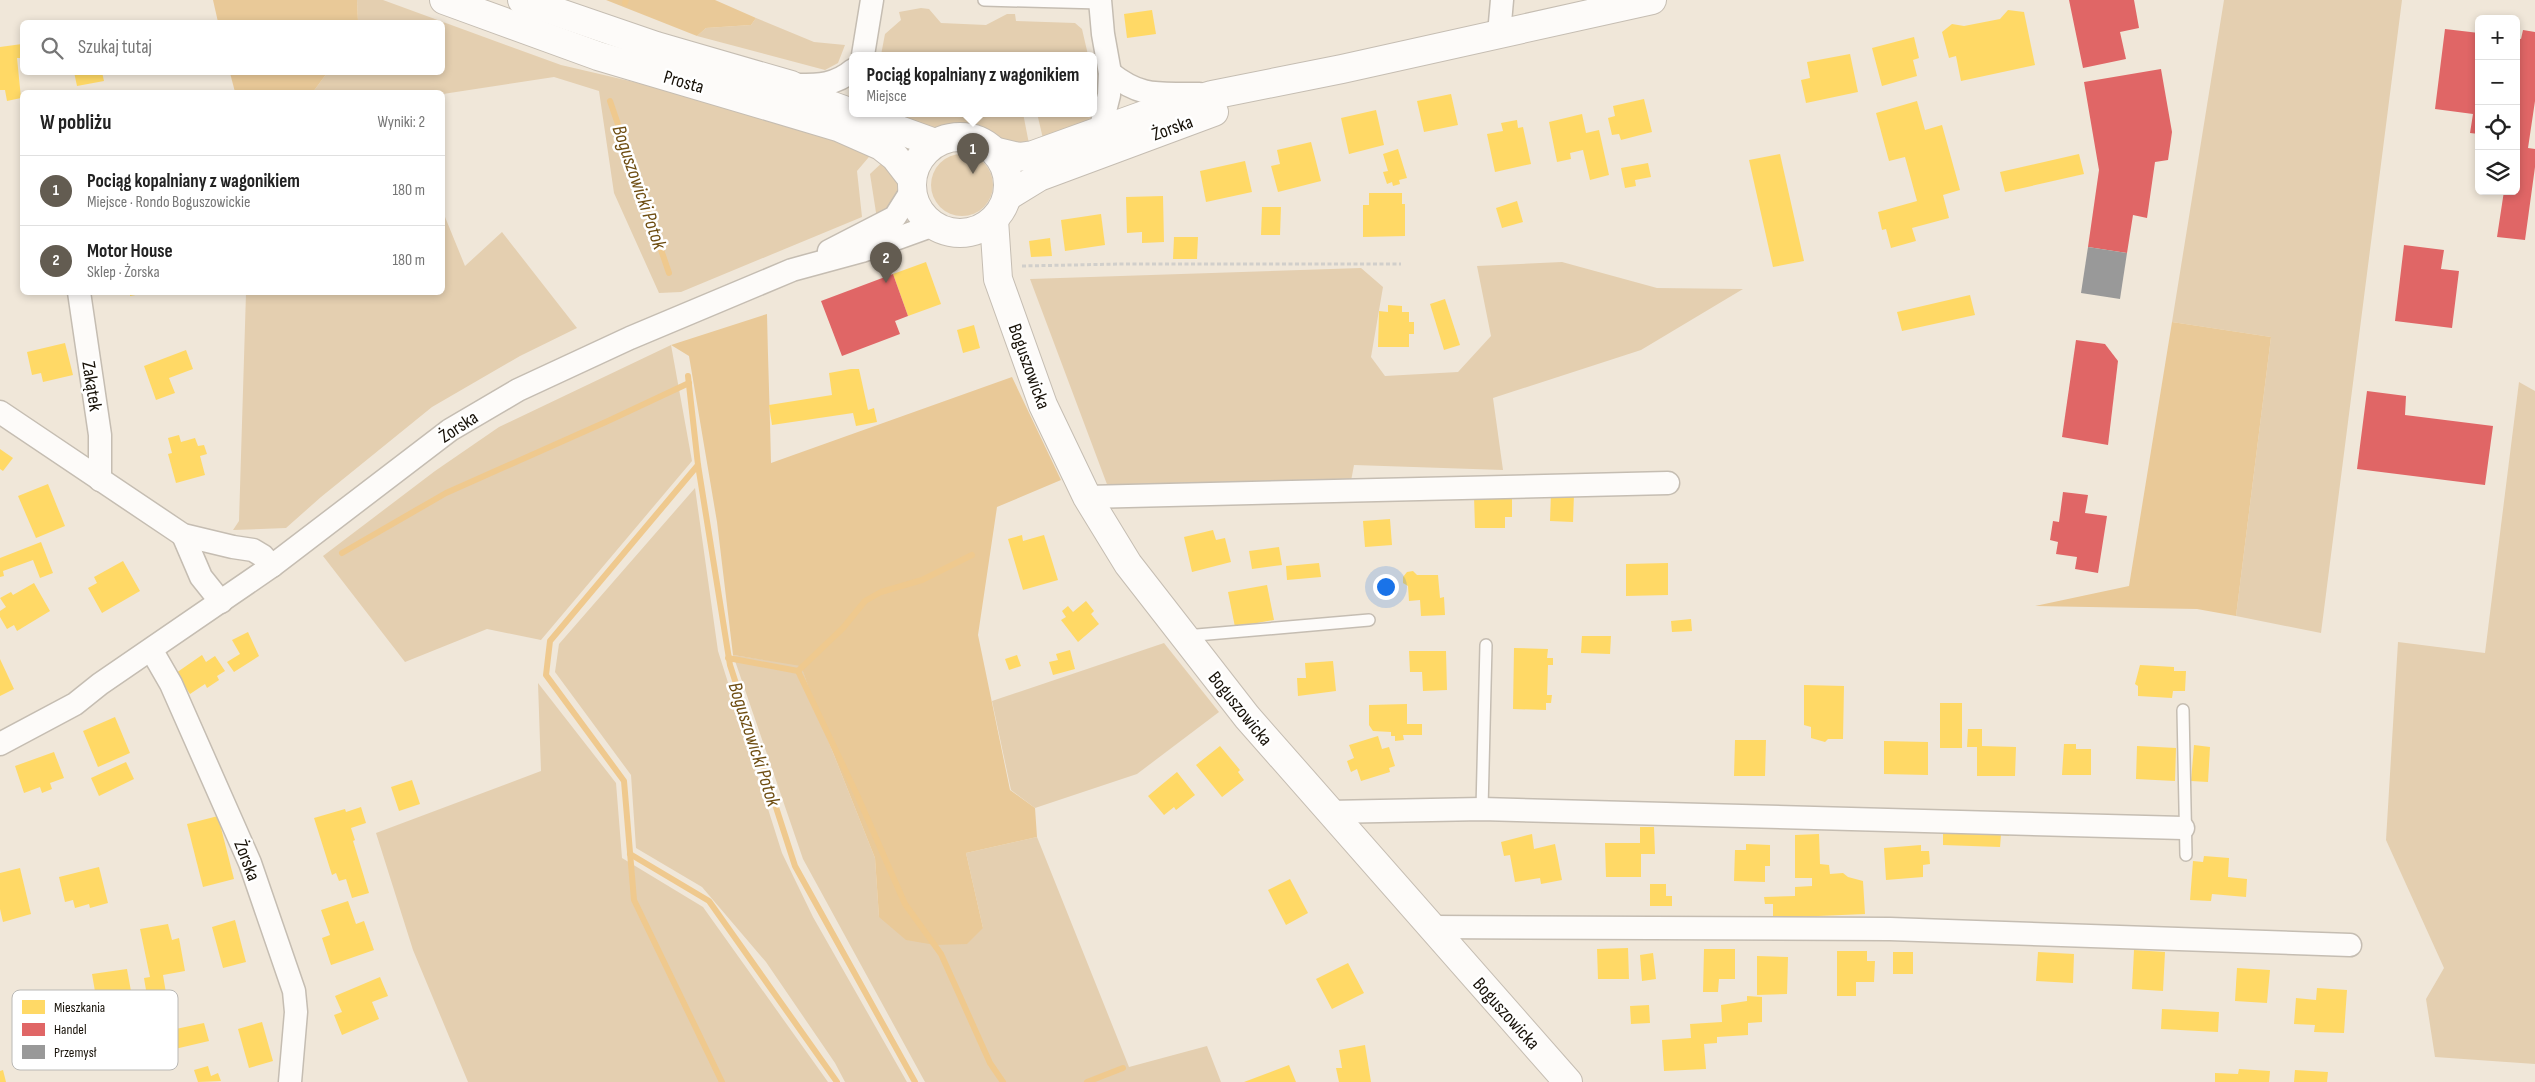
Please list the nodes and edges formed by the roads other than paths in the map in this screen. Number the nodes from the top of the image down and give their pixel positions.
1 (444, 0) edge
2 (522, 0) edge
3 (872, 0) edge
4 (887, 0) edge
5 (984, 0) edge
6 (993, 0) edge
7 (1502, 0) edge
8 (1652, 0) edge
9 (1100, 1) edge
10 (1499, 34) junction
11 (863, 52) edge
12 (1342, 69) junction
13 (849, 73) edge
14 (1110, 73) junction
15 (791, 86) junction
16 (1212, 95) junction
17 (849, 111) edge
18 (869, 117) edge
19 (1100, 131) junction
20 (935, 143) junction
21 (997, 152) junction
22 (912, 185) junction
23 (1008, 196) junction
24 (994, 220) junction
25 (946, 229) junction
26 (803, 266) junction
27 (998, 279) junction
28 (80, 295) edge
29 (0, 412) edge
30 (100, 480) junction
31 (1668, 483) dead end
32 (1087, 497) junction
33 (184, 535) junction
34 (272, 566) junction
35 (221, 602) junction
36 (1369, 620) dead end
37 (1184, 636) junction
38 (1486, 645) dead end
39 (152, 651) junction
40 (2182, 710) dead end
41 (0, 744) edge
42 (1482, 809) junction
43 (1330, 812) junction
44 (2184, 828) junction
45 (2186, 856) dead end
46 (1430, 926) junction
47 (2350, 945) dead end
48 (290, 1082) edge
49 (1568, 1082) edge

1 - 22 main road, Prosta
2 - 15 main road, Prosta
3 - 4 lane
3 - 11 street
5 - 6 lane
6 - 9 lane
7 - 10 street
8 - 10 main road, Żorska
9 - 14 street
10 - 12 main road, Żorska
12 - 16 main road, Żorska
12 - 23 main road, Żorska
13 - 15 street
14 - 16 street, Żorska
14 - 19 street
15 - 17 main road, Prosta
16 - 19 main road, Żorska
18 - 20 main road, Prosta
19 - 21 main road, Żorska
20 - 21 main road
20 - 22 main road
21 - 23 main road
22 - 25 main road
22 - 26 street, Żorska
23 - 24 main road
24 - 25 main road
24 - 27 main road, Boguszowicka
25 - 26 street, Żorska
25 - 27 main road, Boguszowicka
26 - 34 street, Żorska
27 - 32 main road, Boguszowicka
28 - 30 street, Zakątek
29 - 30 street
30 - 33 street
31 - 32 street
32 - 37 main road, Boguszowicka
33 - 34 street
33 - 35 street
34 - 35 street, Żorska
35 - 39 street, Żorska
36 - 37 lane
37 - 43 main road, Boguszowicka
38 - 42 lane
39 - 41 street, Żorska
39 - 48 street, Żorska
40 - 44 lane
42 - 43 street
42 - 44 street
43 - 46 main road, Boguszowicka
44 - 45 lane
46 - 47 street
46 - 49 main road, Boguszowicka

